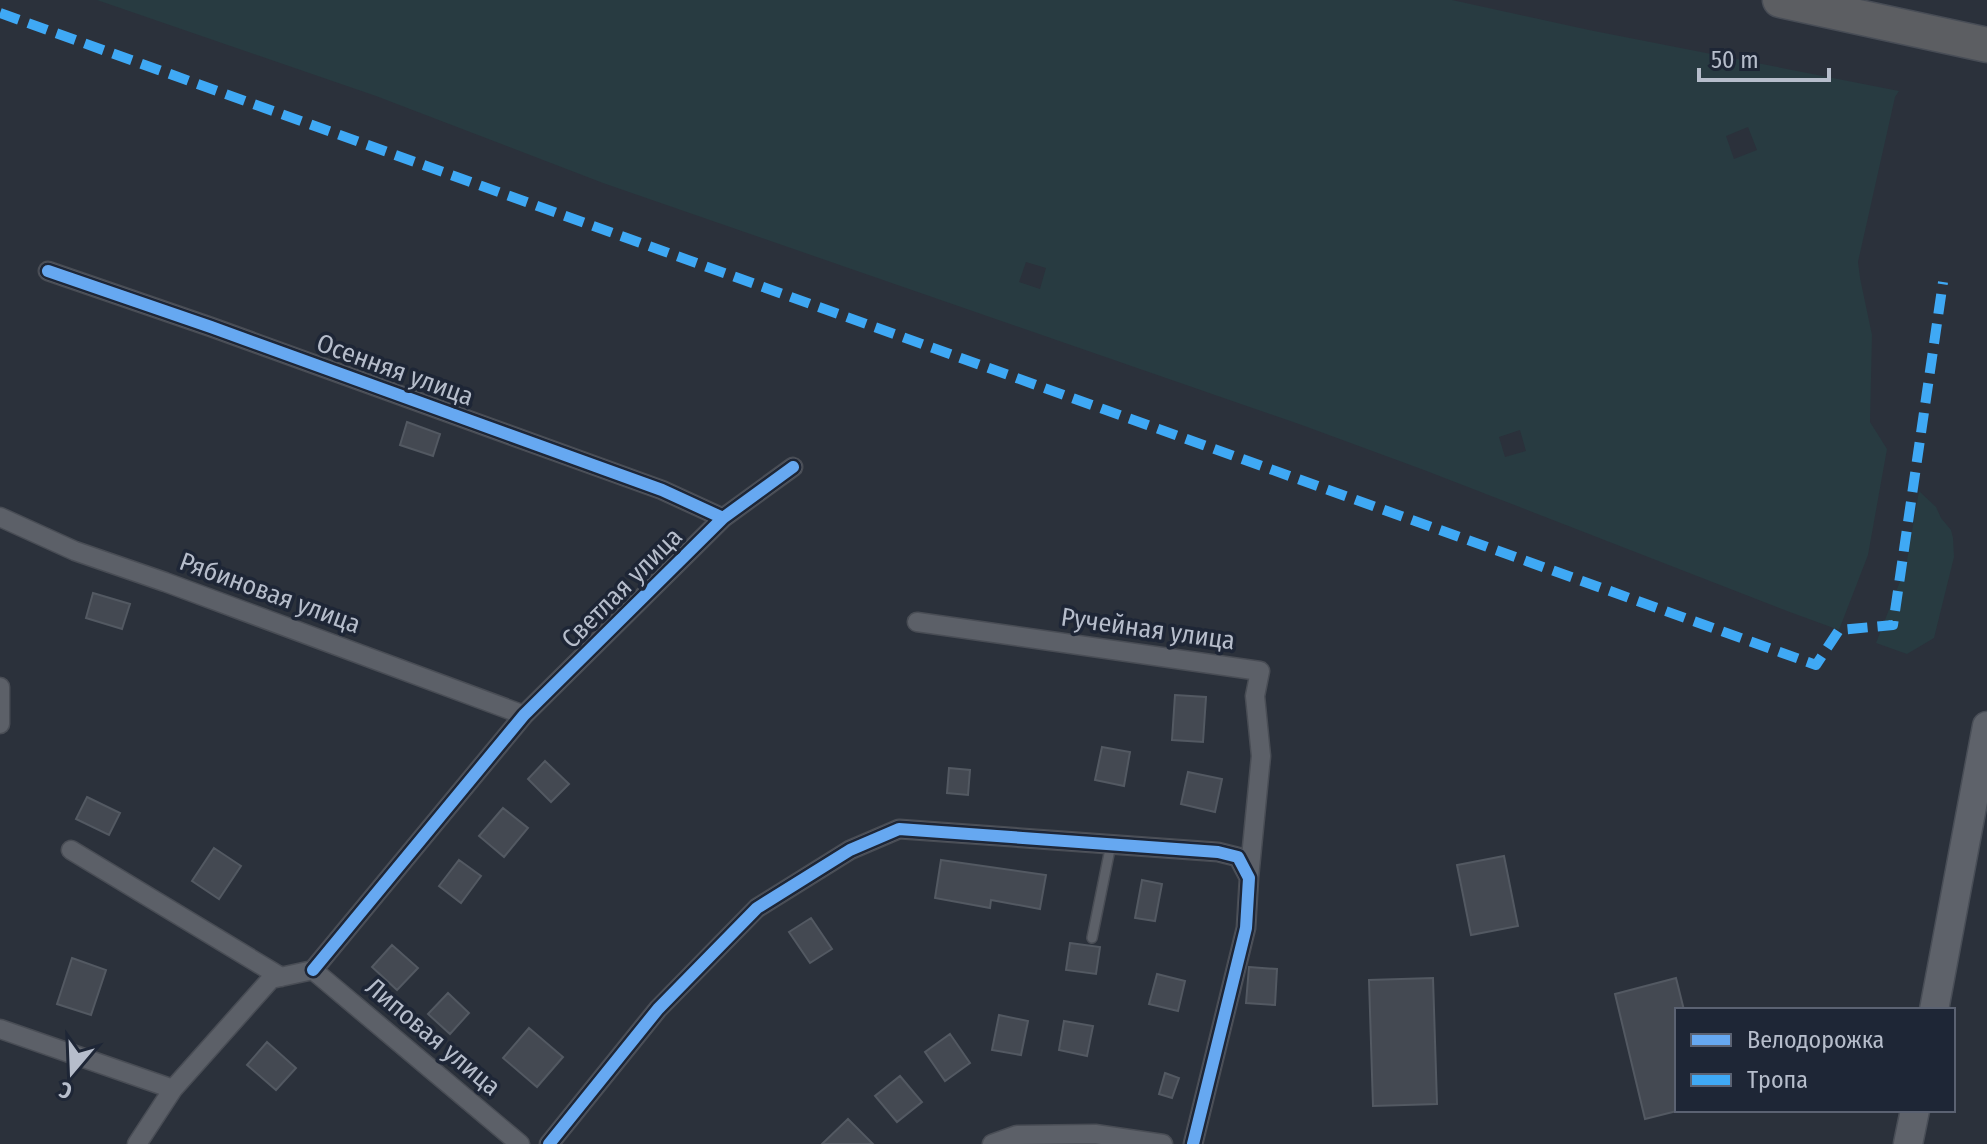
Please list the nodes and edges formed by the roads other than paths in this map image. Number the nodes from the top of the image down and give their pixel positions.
1 (1780, 0) edge
2 (1987, 45) edge
3 (48, 271) dead end
4 (793, 467) dead end
5 (0, 517) edge
6 (723, 518) junction
7 (917, 622) dead end
8 (0, 687) edge
9 (524, 715) junction
10 (0, 724) edge
11 (1987, 726) edge
12 (1111, 844) junction
13 (71, 850) dead end
14 (1249, 878) junction
15 (1092, 938) dead end
16 (313, 970) junction
17 (281, 977) junction
18 (1934, 1008) edge
19 (0, 1029) edge
20 (173, 1089) junction
21 (1915, 1112) edge
22 (1103, 1140) edge
23 (137, 1144) edge
24 (520, 1144) edge
25 (549, 1144) edge
26 (992, 1144) edge
27 (1163, 1144) edge
28 (1193, 1144) edge
29 (1908, 1144) edge

1 - 2 highway
3 - 6 street, Осенняя улица
4 - 6 street, Светлая улица
5 - 9 street, Рябиновая улица
6 - 9 street, Светлая улица
7 - 14 street, Ручейная улица
8 - 10 street
9 - 16 street, Светлая улица
11 - 18 main road
12 - 14 street
12 - 15 lane
12 - 25 street
13 - 17 street
14 - 28 street
16 - 17 street
16 - 24 street, Липовая улица
17 - 20 street
19 - 20 street
20 - 23 street
21 - 29 main road
22 - 26 street
22 - 27 street

